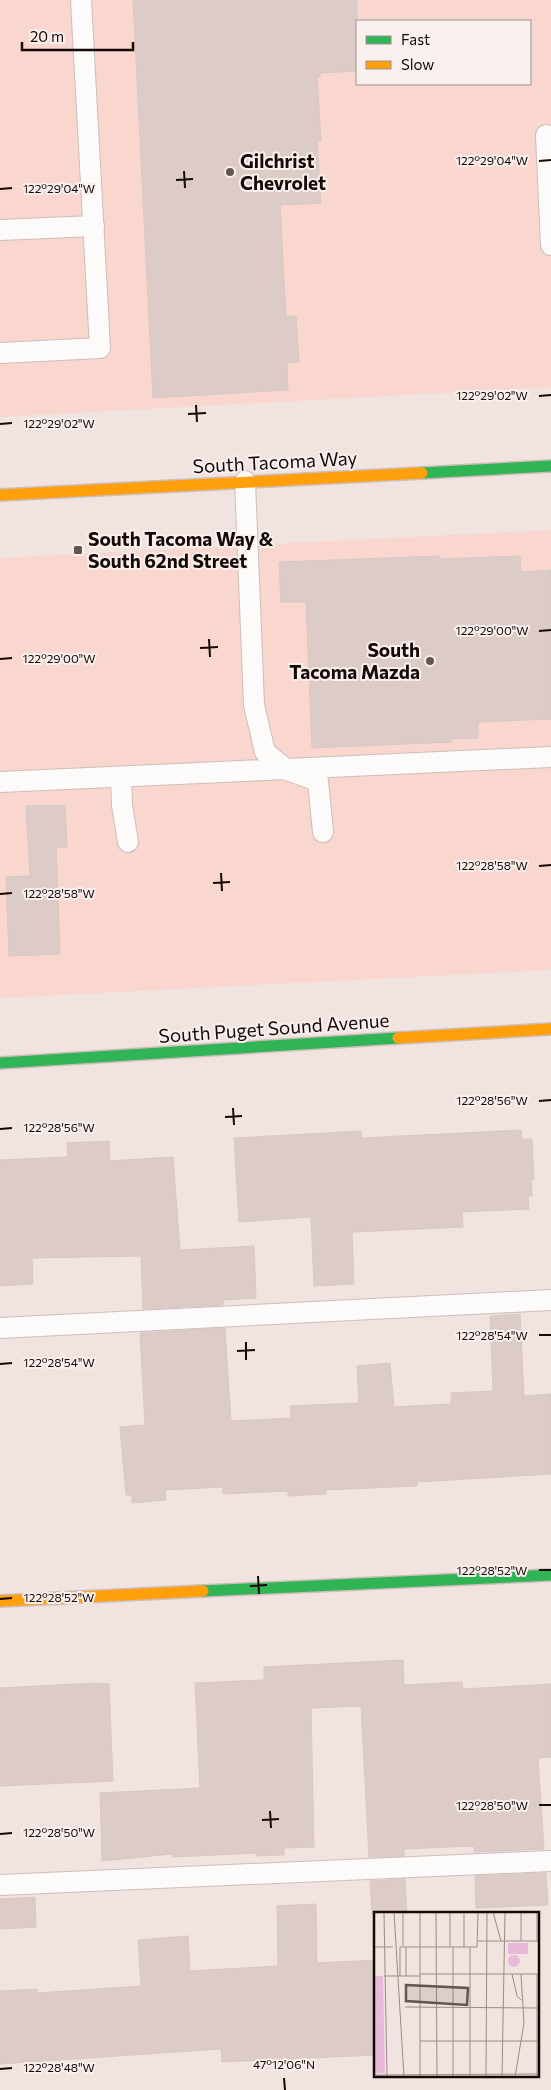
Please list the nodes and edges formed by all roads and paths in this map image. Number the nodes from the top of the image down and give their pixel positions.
1 (81, 0) edge
2 (546, 135) dead end
3 (94, 226) junction
4 (0, 230) edge
5 (551, 245) edge
6 (0, 353) edge
7 (551, 466) edge
8 (245, 481) junction
9 (0, 495) edge
10 (551, 756) edge
11 (287, 770) junction
12 (121, 777) junction
13 (0, 782) edge
14 (323, 832) dead end
15 (128, 842) dead end
16 (551, 1029) edge
17 (0, 1063) edge
18 (551, 1300) edge
19 (0, 1328) edge
20 (551, 1575) edge
21 (0, 1601) edge
22 (551, 1861) edge
23 (0, 1885) edge

1 - 3 lane
2 - 5 lane
3 - 4 lane
3 - 6 lane
7 - 8 street, South Tacoma Way
8 - 9 street, South Tacoma Way
8 - 11 lane
10 - 11 lane
11 - 12 lane
11 - 14 lane
12 - 13 lane
12 - 15 lane
16 - 17 street, South Puget Sound Avenue
18 - 19 lane
20 - 21 street
22 - 23 lane

